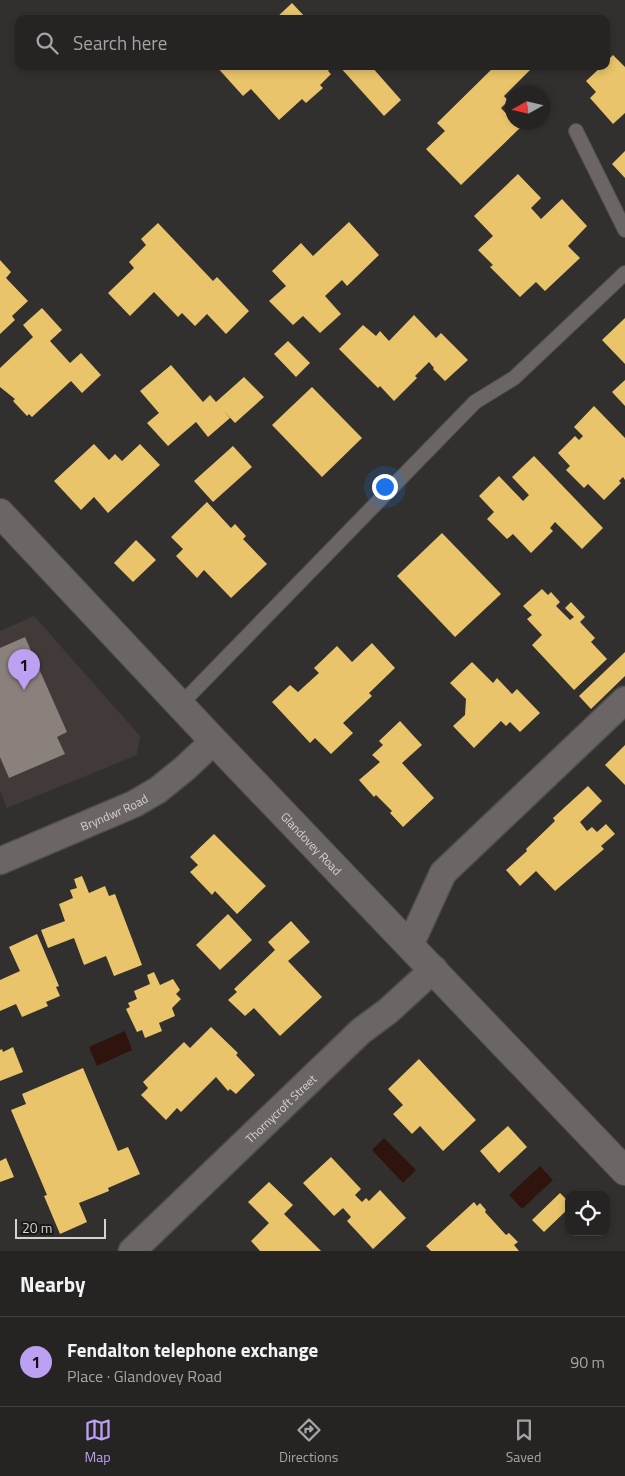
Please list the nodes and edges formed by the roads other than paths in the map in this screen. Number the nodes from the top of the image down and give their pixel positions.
1 (576, 131) dead end
2 (625, 230) edge
3 (625, 273) edge
4 (0, 513) edge
5 (625, 700) edge
6 (180, 705) junction
7 (214, 741) junction
8 (0, 861) edge
9 (410, 945) junction
10 (434, 970) junction
11 (625, 1171) edge
12 (132, 1251) edge

1 - 2 lane
3 - 6 lane
4 - 6 street, Glandovey Road
5 - 9 street
6 - 7 street, Glandovey Road
7 - 8 street, Bryndwr Road
7 - 9 street, Glandovey Road
9 - 10 street, Glandovey Road
10 - 11 street, Glandovey Road
10 - 12 street, Thornycroft Street

